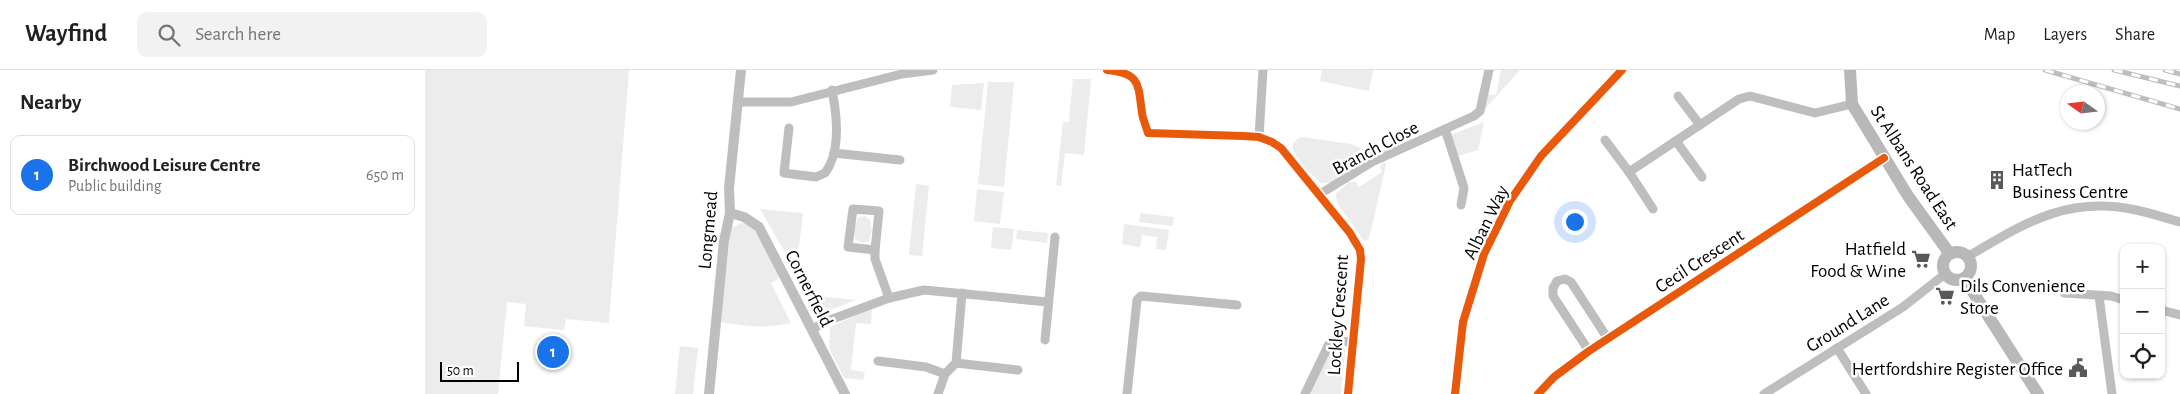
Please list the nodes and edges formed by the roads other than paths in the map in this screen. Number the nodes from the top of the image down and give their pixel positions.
1 (741, 70) edge
2 (933, 70) edge
3 (1107, 70) edge
4 (1263, 70) edge
5 (1489, 70) edge
6 (1850, 70) edge
7 (902, 72) edge
8 (832, 90) junction
9 (1678, 96) dead end
10 (738, 102) junction
11 (1852, 104) junction
12 (1700, 125) junction
13 (789, 128) dead end
14 (1445, 129) junction
15 (1259, 137) junction
16 (1605, 140) dead end
17 (1676, 141) junction
18 (834, 154) junction
19 (1884, 158) junction
20 (900, 160) dead end
21 (1629, 172) junction
22 (1701, 177) dead end
23 (1320, 194) junction
24 (1461, 205) dead end
25 (1653, 209) dead end
26 (730, 214) junction
27 (2180, 222) edge
28 (1055, 237) dead end
29 (875, 250) junction
30 (1950, 254) junction
31 (1967, 257) junction
32 (1945, 274) junction
33 (1964, 278) junction
34 (962, 293) junction
35 (2064, 293) dead end
36 (2099, 296) junction
37 (889, 298) junction
38 (2120, 299) edge
39 (1048, 302) junction
40 (1237, 304) dead end
41 (2165, 311) edge
42 (2180, 316) edge
43 (812, 329) junction
44 (1608, 339) junction
45 (1045, 340) dead end
46 (1353, 342) junction
47 (1837, 348) junction
48 (1589, 351) junction
49 (878, 361) dead end
50 (956, 363) junction
51 (1019, 370) dead end
52 (945, 374) junction
53 (709, 394) edge
54 (845, 394) edge
55 (938, 394) edge
56 (1127, 394) edge
57 (1305, 394) edge
58 (1347, 394) edge
59 (1538, 394) edge
60 (1764, 394) edge
61 (1866, 394) edge
62 (2038, 394) edge
63 (2112, 394) edge

1 - 10 street, Longmead
2 - 7 street
3 - 15 street, Lockley Crescent
4 - 15 street
5 - 14 street, Branch Close
6 - 11 main road, St Albans Road East
7 - 8 street
8 - 10 street
8 - 18 street
9 - 12 street
10 - 26 street, Longmead
11 - 12 street
11 - 19 main road, St Albans Road East
12 - 17 street
13 - 18 street
14 - 23 street, Branch Close
14 - 24 street, Branch Close
15 - 23 street, Lockley Crescent
16 - 21 street
17 - 21 street
17 - 22 street
18 - 20 street
19 - 30 main road, St Albans Road East
19 - 44 street, Cecil Crescent
21 - 25 street
23 - 46 street, Lockley Crescent
26 - 43 street, Cornerfield
26 - 53 street, Longmead
27 - 31 street
28 - 39 street
29 - 29 street
29 - 37 street
30 - 31 main road, St Albans Road East
30 - 32 main road, St Albans Road East
31 - 33 main road
32 - 33 main road
32 - 47 street, Ground Lane
33 - 62 main road
34 - 37 street
34 - 39 street
34 - 50 street
35 - 36 street
36 - 38 street
36 - 63 street
37 - 43 street
39 - 45 street
40 - 56 street
41 - 42 street
43 - 54 street, Cornerfield
44 - 48 street, Cecil Crescent
44 - 48 street
46 - 57 street, Lockley Crescent
46 - 58 street, Lockley Crescent
47 - 60 street, Ground Lane
47 - 61 street
48 - 59 street, Cecil Crescent
49 - 52 street
50 - 51 street
50 - 52 street
52 - 55 street

